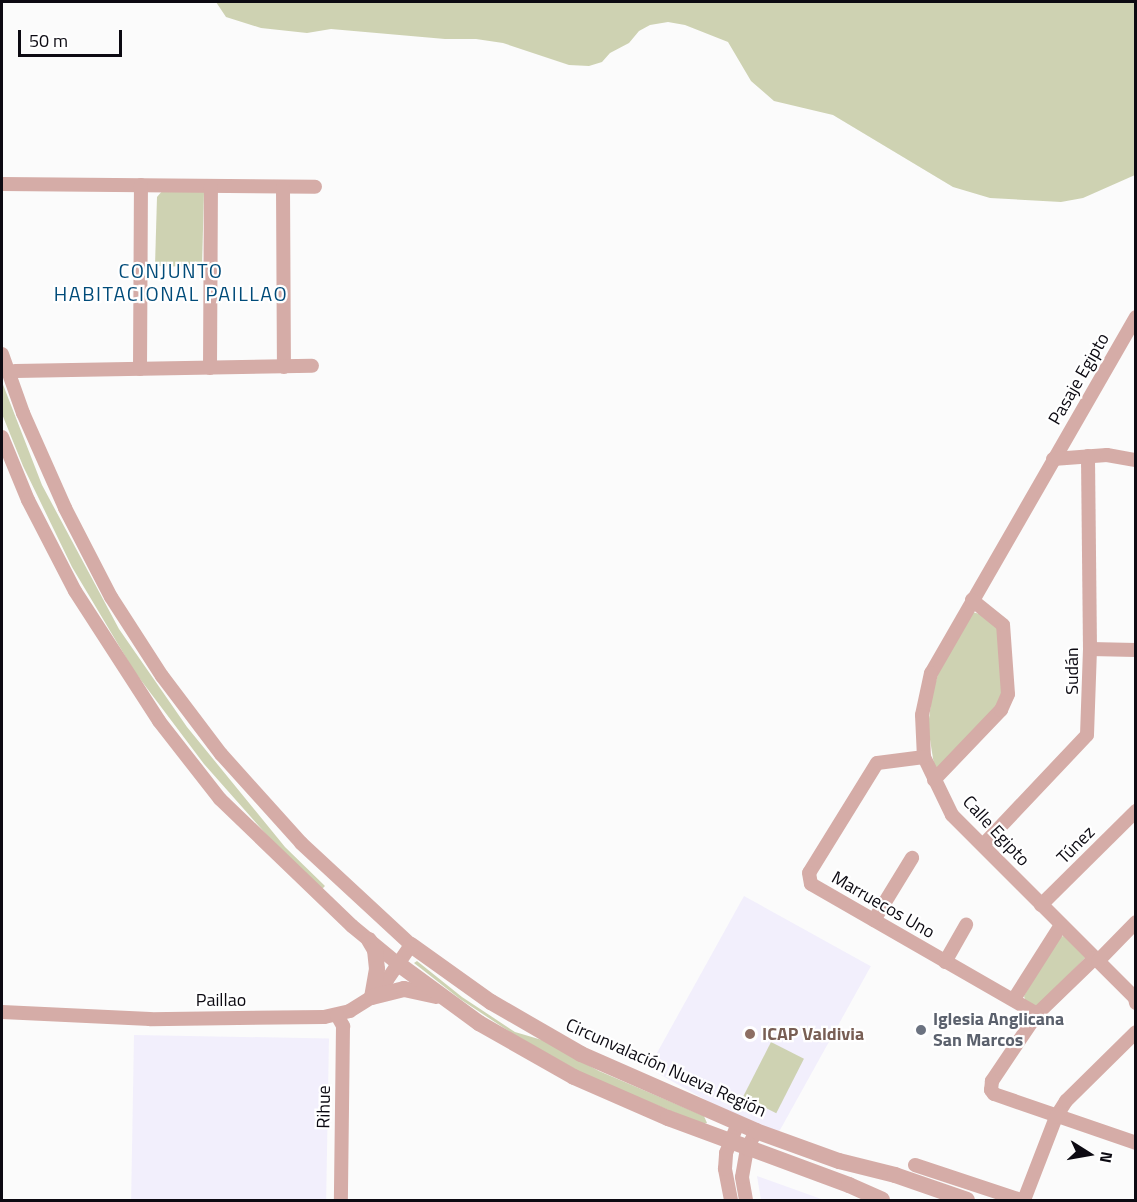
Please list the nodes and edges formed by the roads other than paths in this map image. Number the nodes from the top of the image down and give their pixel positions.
1 (2, 184) edge
2 (141, 185) junction
3 (211, 186) junction
4 (283, 187) junction
5 (315, 187) dead end
6 (1136, 317) edge
7 (2, 354) edge
8 (312, 366) dead end
9 (284, 367) junction
10 (210, 368) junction
11 (140, 369) junction
12 (8, 370) edge
13 (2, 437) edge
14 (1088, 456) junction
15 (1053, 459) junction
16 (1136, 460) edge
17 (972, 600) junction
18 (1090, 650) junction
19 (1136, 650) edge
20 (924, 758) junction
21 (934, 780) junction
22 (1136, 811) edge
23 (983, 845) junction
24 (912, 858) dead end
25 (1041, 905) junction
26 (874, 920) junction
27 (1136, 922) edge
28 (966, 925) dead end
29 (1061, 925) junction
30 (369, 940) junction
31 (411, 945) junction
32 (1096, 960) junction
33 (945, 962) junction
34 (397, 963) junction
35 (372, 998) junction
36 (446, 999) junction
37 (1014, 999) junction
38 (1136, 1003) edge
39 (2, 1012) edge
40 (1037, 1014) junction
41 (337, 1015) junction
42 (1136, 1032) edge
43 (1056, 1116) junction
44 (738, 1124) junction
45 (756, 1131) junction
46 (730, 1141) junction
47 (1136, 1143) edge
48 (746, 1154) junction
49 (840, 1161) junction
50 (915, 1165) dead end
51 (833, 1180) junction
52 (341, 1200) edge
53 (731, 1200) edge
54 (746, 1200) edge
55 (882, 1200) edge
56 (967, 1200) edge
57 (1022, 1200) edge

1 - 2 street
2 - 3 street
2 - 11 street
3 - 4 street
3 - 10 street
4 - 5 street
4 - 9 street
6 - 15 street, Pasaje Egipto
7 - 12 street, Circunvalación Nueva Región
8 - 9 street
9 - 10 street
10 - 11 street
11 - 12 street
12 - 31 street, Circunvalación Nueva Región
13 - 30 street
14 - 15 street
14 - 16 street
14 - 18 street, Sudán
15 - 17 street, Calle Egipto
17 - 20 street, Calle Egipto
17 - 21 street
18 - 19 street
18 - 23 street, Sudán
20 - 21 street, Calle Egipto
20 - 26 street, Marruecos Uno
21 - 23 street, Calle Egipto
22 - 25 street, Túnez
23 - 25 street, Calle Egipto
24 - 26 street
25 - 29 street, Calle Egipto
26 - 33 street, Marruecos Uno
27 - 32 street
28 - 33 street
29 - 32 street, Calle Egipto
29 - 37 street
30 - 34 street
30 - 35 street
31 - 34 street, Paillao
31 - 44 street, Circunvalación Nueva Región
32 - 38 street, Calle Egipto
32 - 40 street
33 - 37 street, Marruecos Uno
34 - 35 street, Paillao
34 - 36 street
35 - 36 street
35 - 41 street, Paillao
36 - 46 street
37 - 40 street, Marruecos Uno
39 - 41 street, Paillao
40 - 43 street
41 - 52 street, Rihue
42 - 43 street
43 - 47 street
43 - 57 street
44 - 45 street, Circunvalación Nueva Región
44 - 46 street
45 - 48 street
45 - 49 street, Circunvalación Nueva Región
46 - 48 street
46 - 53 street
48 - 51 street
48 - 54 street
49 - 51 street
49 - 56 street, Circunvalación Nueva Región
50 - 57 street
51 - 55 street

